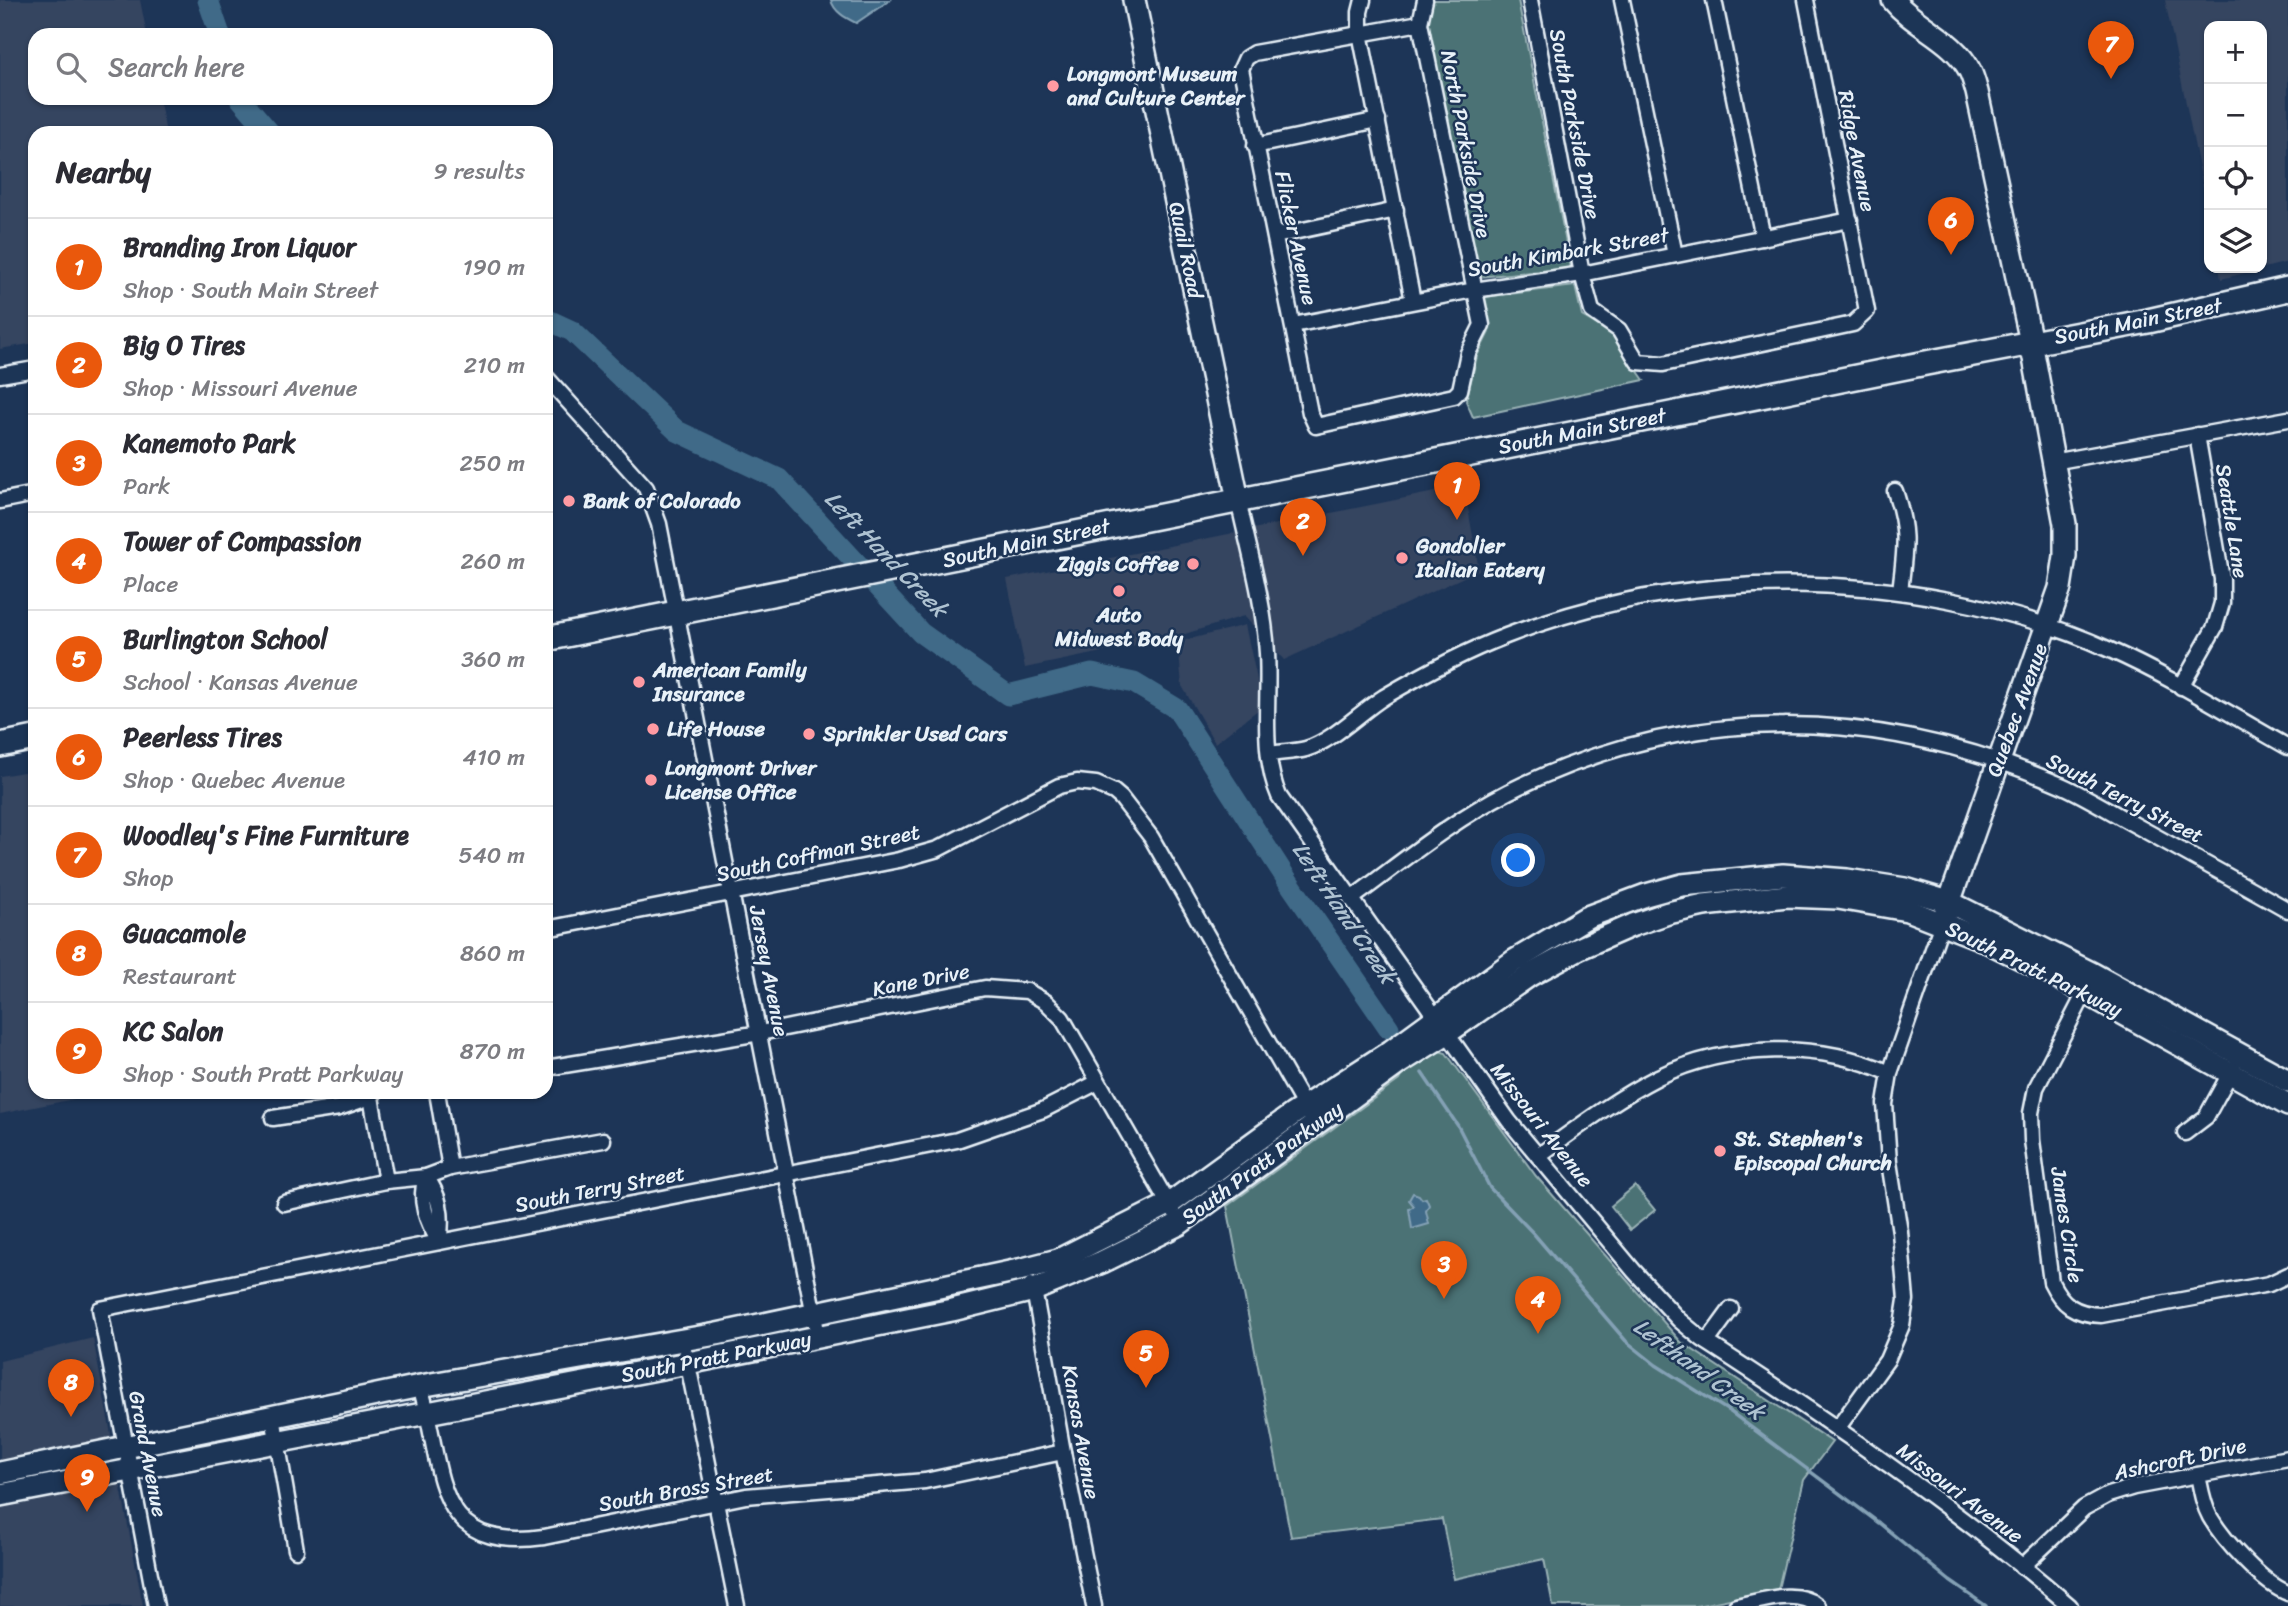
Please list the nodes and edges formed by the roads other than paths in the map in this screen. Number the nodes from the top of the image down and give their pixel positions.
1 (1134, 0) edge
2 (1363, 0) edge
3 (1425, 0) edge
4 (1530, 0) edge
5 (1622, 0) edge
6 (1714, 0) edge
7 (1805, 0) edge
8 (1893, 0) edge
9 (1420, 23) junction
10 (1360, 33) junction
11 (1378, 120) junction
12 (1255, 146) junction
13 (1396, 210) junction
14 (1850, 220) junction
15 (1275, 236) junction
16 (1763, 238) junction
17 (1675, 255) junction
18 (1582, 274) junction
19 (2288, 289) edge
20 (1474, 290) junction
21 (1413, 301) junction
22 (1293, 325) junction
23 (2031, 342) junction
24 (1638, 362) joint
25 (28, 370) edge
26 (0, 375) edge
27 (553, 393) edge
28 (2288, 419) edge
29 (1316, 426) joint
30 (2197, 435) junction
31 (2053, 463) junction
32 (1895, 491) dead end
33 (28, 496) edge
34 (1238, 500) junction
35 (0, 502) edge
36 (1900, 591) junction
37 (678, 613) junction
38 (2048, 625) junction
39 (553, 638) edge
40 (2181, 687) junction
41 (28, 739) edge
42 (0, 745) edge
43 (2288, 747) edge
44 (1269, 754) junction
45 (1999, 761) junction
46 (732, 893) junction
47 (1351, 899) junction
48 (1949, 902) junction
49 (2288, 910) edge
50 (1942, 923) junction
51 (553, 928) edge
52 (2090, 983) junction
53 (1442, 1025) junction
54 (760, 1033) junction
55 (2236, 1063) junction
56 (553, 1067) edge
57 (1890, 1073) junction
58 (2288, 1081) edge
59 (1098, 1082) junction
60 (363, 1099) edge
61 (374, 1099) edge
62 (438, 1099) edge
63 (2288, 1105) edge
64 (1310, 1116) junction
65 (273, 1118) dead end
66 (2185, 1133) dead end
67 (603, 1140) dead end
68 (1538, 1156) junction
69 (450, 1168) junction
70 (786, 1174) junction
71 (426, 1177) junction
72 (386, 1181) junction
73 (284, 1203) dead end
74 (1169, 1204) junction
75 (1180, 1224) junction
76 (439, 1242) junction
77 (1019, 1270) junction
78 (2288, 1275) edge
79 (1034, 1290) junction
80 (100, 1309) joint
81 (1731, 1309) dead end
82 (814, 1314) junction
83 (818, 1336) junction
84 (683, 1340) junction
85 (1707, 1342) junction
86 (688, 1363) junction
87 (420, 1386) junction
88 (428, 1411) junction
89 (273, 1417) junction
90 (1837, 1429) junction
91 (279, 1441) junction
92 (126, 1448) junction
93 (1063, 1452) junction
94 (2288, 1458) edge
95 (130, 1469) junction
96 (0, 1472) edge
97 (2198, 1475) junction
98 (0, 1495) edge
99 (716, 1501) junction
100 (296, 1550) dead end
101 (2022, 1567) junction
102 (2288, 1593) edge
103 (156, 1606) edge
104 (737, 1606) edge
105 (1094, 1606) edge
106 (1736, 1606) edge
107 (1818, 1606) edge
108 (2070, 1606) edge

1 - 34 street, Quail Road
2 - 10 street
3 - 9 street, North Parkside Drive
4 - 18 street, South Parkside Drive
5 - 17 street
6 - 16 street
7 - 14 street, Ridge Avenue
8 - 23 street, Quebec Avenue
9 - 10 street
9 - 20 street, North Parkside Drive
10 - 11 street
10 - 12 street, Flicker Avenue
11 - 12 street
11 - 13 street
12 - 15 street, Flicker Avenue
13 - 15 street
13 - 21 street
14 - 16 street, South Kimbark Street
14 - 24 street, Ridge Avenue
15 - 22 street, Flicker Avenue
16 - 17 street, South Kimbark Street
17 - 18 street, South Kimbark Street
18 - 20 street, South Kimbark Street
18 - 24 street, South Parkside Drive
19 - 23 main road, South Main Street
20 - 21 street, South Kimbark Street
20 - 29 street, North Parkside Drive
21 - 22 street, South Kimbark Street
22 - 29 street, Flicker Avenue
23 - 31 street, Quebec Avenue
23 - 34 main road, South Main Street
25 - 26 street
27 - 37 street, Jersey Avenue
28 - 30 street
30 - 31 street
30 - 40 street, Seattle Lane
31 - 38 street, Quebec Avenue
32 - 36 street
33 - 35 street
34 - 37 main road, South Main Street
34 - 44 street, Missouri Avenue
36 - 38 street
36 - 44 street
37 - 39 main road, South Main Street
37 - 46 street, Jersey Avenue
38 - 40 street
38 - 45 street, Quebec Avenue
40 - 43 street
41 - 42 main road
44 - 47 street, Missouri Avenue
45 - 47 street, South Terry Street
45 - 48 street, Quebec Avenue
45 - 49 street, South Terry Street
46 - 51 street, South Coffman Street
46 - 54 street, Jersey Avenue
46 - 64 street, South Coffman Street
47 - 53 street, Missouri Avenue
48 - 50 street, Quebec Avenue
48 - 52 street, South Pratt Parkway
48 - 53 street, South Pratt Parkway
50 - 52 street, South Pratt Parkway
50 - 53 street, South Pratt Parkway
50 - 57 street, Quebec Avenue
52 - 55 street, South Pratt Parkway
52 - 78 street, James Circle
53 - 64 street, South Pratt Parkway
53 - 68 street, Missouri Avenue
54 - 56 street, Kane Drive
54 - 59 street, Kane Drive
54 - 70 street, Jersey Avenue
55 - 58 street, South Pratt Parkway
55 - 63 street, South Pratt Parkway
55 - 66 street
57 - 68 street
57 - 90 street, Quebec Avenue
59 - 70 street, South Terry Street
59 - 74 street, Kane Drive
60 - 65 street
61 - 72 street
62 - 69 street
64 - 74 street, South Pratt Parkway
64 - 75 street, South Pratt Parkway
67 - 69 street
68 - 85 street, Missouri Avenue
69 - 71 street
70 - 76 street, South Terry Street
70 - 82 street, Jersey Avenue
71 - 72 street
71 - 76 street
72 - 73 street
74 - 75 street, Kane Drive
74 - 77 street, South Pratt Parkway
75 - 79 street, South Pratt Parkway
76 - 80 street, South Terry Street
77 - 79 street, Kansas Avenue
77 - 82 street, South Pratt Parkway
79 - 83 street, South Pratt Parkway
79 - 93 street, Kansas Avenue
80 - 92 street, Grand Avenue
81 - 85 street
82 - 83 street, Jersey Avenue
82 - 84 street, South Pratt Parkway
83 - 86 street, South Pratt Parkway
84 - 86 street
84 - 87 street, South Pratt Parkway
85 - 90 street, Missouri Avenue
86 - 88 street, South Pratt Parkway
86 - 99 street
87 - 88 street, South Bross Street
87 - 89 street, South Pratt Parkway
88 - 91 street, South Pratt Parkway
88 - 99 street, South Bross Street
89 - 91 street
89 - 92 street, South Pratt Parkway
90 - 101 street, Missouri Avenue
91 - 95 street, South Pratt Parkway
91 - 100 street
92 - 95 street, Grand Avenue
92 - 96 street, South Pratt Parkway
93 - 99 street, South Bross Street
93 - 105 street, Kansas Avenue
94 - 97 street, Ashcroft Drive
95 - 98 street, South Pratt Parkway
95 - 103 street, Grand Avenue
97 - 101 street, Ashcroft Drive
97 - 102 street
99 - 104 street
101 - 108 street, Missouri Avenue
106 - 107 street

